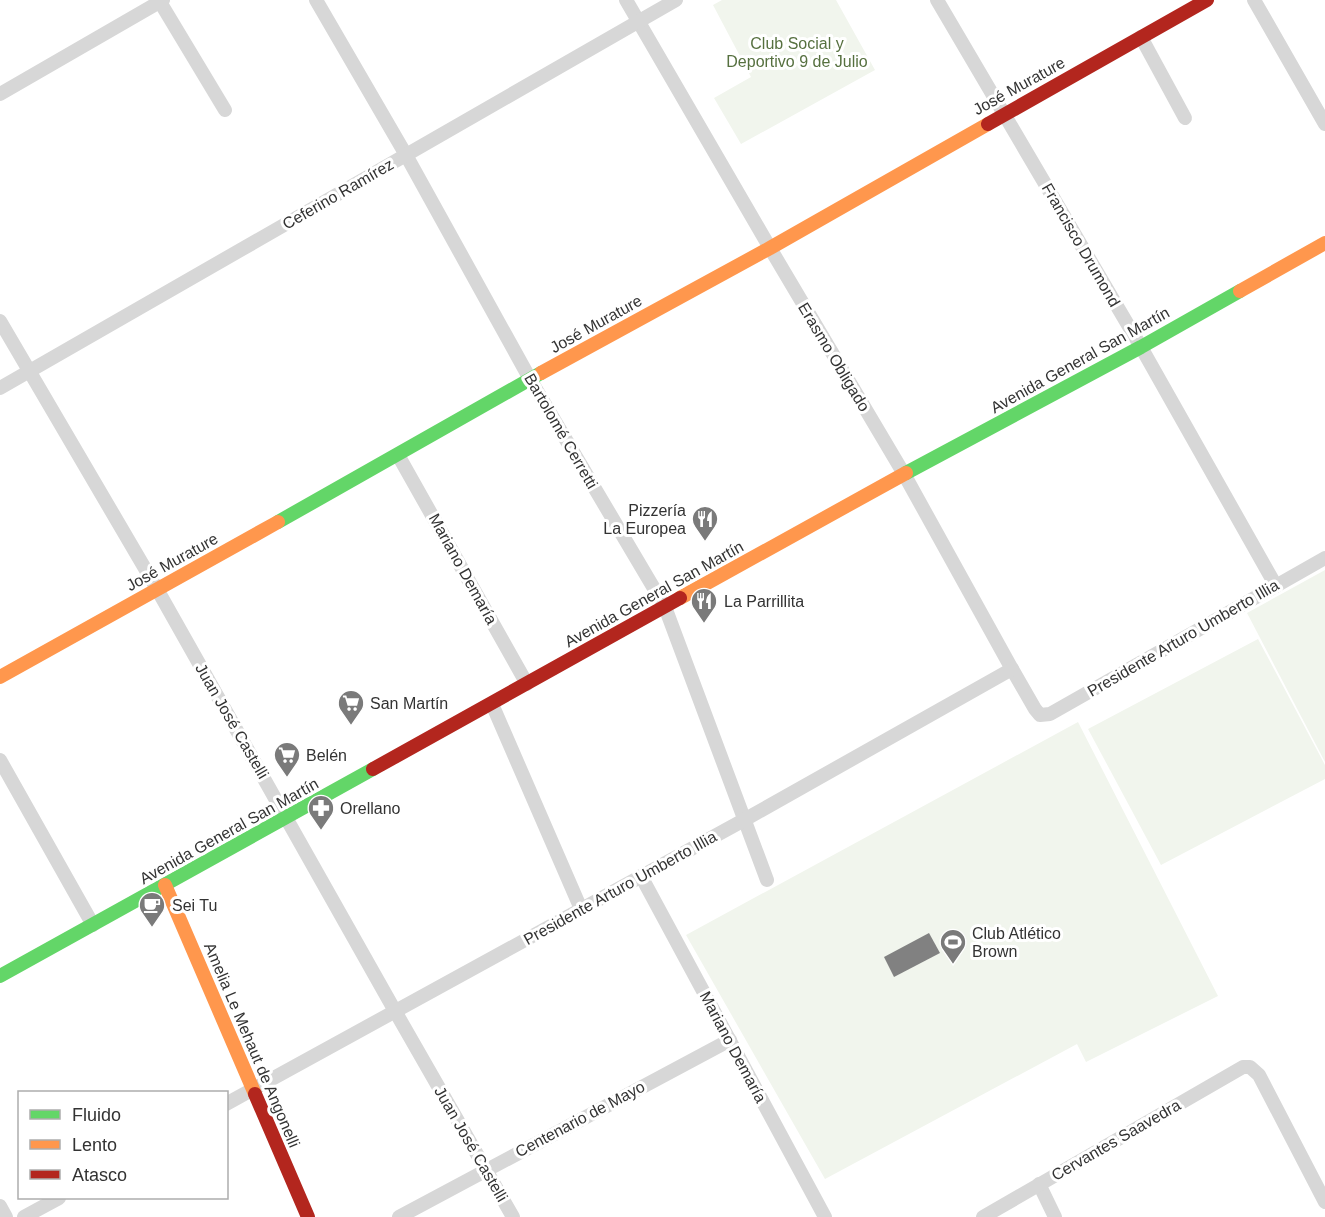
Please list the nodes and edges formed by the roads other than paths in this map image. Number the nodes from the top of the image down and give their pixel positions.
1 (316, 0) edge
2 (626, 0) edge
3 (676, 0) edge
4 (937, 0) edge
5 (1207, 0) edge
6 (1254, 0) edge
7 (161, 1) edge
8 (639, 21) junction
9 (1141, 37) junction
10 (0, 94) edge
11 (225, 110) dead end
12 (1004, 114) junction
13 (1185, 118) dead end
14 (1325, 124) edge
15 (406, 155) junction
16 (1325, 243) edge
17 (770, 248) junction
18 (0, 321) edge
19 (1141, 347) junction
20 (29, 371) junction
21 (530, 379) junction
22 (0, 388) edge
23 (398, 454) junction
24 (904, 474) junction
25 (1325, 558) edge
26 (1276, 586) junction
27 (157, 589) junction
28 (665, 607) junction
29 (1012, 669) junction
30 (0, 677) edge
31 (527, 684) junction
32 (492, 704) junction
33 (1040, 715) joint
34 (0, 760) edge
35 (287, 818) junction
36 (744, 820) junction
37 (641, 876) junction
38 (767, 880) dead end
39 (165, 885) junction
40 (581, 909) junction
41 (93, 925) junction
42 (0, 976) edge
43 (395, 1011) junction
44 (730, 1040) junction
45 (253, 1090) junction
46 (228, 1103) edge
47 (486, 1169) junction
48 (1039, 1184) junction
49 (56, 1199) edge
50 (1325, 1202) edge
51 (0, 1206) edge
52 (6, 1217) edge
53 (24, 1217) edge
54 (308, 1217) edge
55 (399, 1217) edge
56 (513, 1217) edge
57 (825, 1217) edge
58 (983, 1217) edge
59 (1055, 1217) edge

1 - 15 street, Bartolomé Cerretti
2 - 8 street, Erasmo Obligado
3 - 8 street, Ceferino Ramírez
4 - 12 street, Francisco Drumond
5 - 9 street, José Murature
6 - 14 street
7 - 10 street
7 - 11 street
8 - 15 street, Ceferino Ramírez
8 - 17 street, Erasmo Obligado
9 - 12 street, José Murature
9 - 13 street
12 - 17 street, José Murature
12 - 19 street, Francisco Drumond
15 - 20 street, Ceferino Ramírez
15 - 21 street, Bartolomé Cerretti
16 - 19 street, Avenida General San Martín
17 - 21 street, José Murature
17 - 24 street, Erasmo Obligado
18 - 20 street, Juan José Castelli
19 - 24 street, Avenida General San Martín
19 - 26 street, Francisco Drumond
20 - 22 street, Ceferino Ramírez
20 - 27 street, Juan José Castelli
21 - 23 street, José Murature
21 - 28 street, Bartolomé Cerretti
23 - 27 street, José Murature
23 - 31 street, Mariano Demaría
24 - 28 street, Avenida General San Martín
24 - 29 street, Erasmo Obligado
25 - 26 street, Presidente Arturo Umberto Illia
26 - 33 street, Presidente Arturo Umberto Illia
27 - 30 street, José Murature
27 - 35 street, Juan José Castelli
28 - 31 street, Avenida General San Martín
28 - 36 street, Bartolomé Cerretti
29 - 33 street, Erasmo Obligado
29 - 36 street, Presidente Arturo Umberto Illia
31 - 32 street, Avenida General San Martín
32 - 35 street, Avenida General San Martín
32 - 40 street
34 - 41 street
35 - 39 street, Avenida General San Martín
35 - 43 street, Juan José Castelli
36 - 37 street, Presidente Arturo Umberto Illia
36 - 38 street, Bartolomé Cerretti
37 - 40 street, Presidente Arturo Umberto Illia
37 - 44 street, Mariano Demaría
39 - 41 street, Avenida General San Martín
39 - 45 street, Amelia Le Mehaut de Angonelli
40 - 43 street, Presidente Arturo Umberto Illia
41 - 42 street, Avenida General San Martín
43 - 45 street, Presidente Arturo Umberto Illia
43 - 47 street, Juan José Castelli
44 - 47 street, Centenario de Mayo
44 - 57 street, Mariano Demaría
45 - 46 street, Presidente Arturo Umberto Illia
45 - 54 street, Amelia Le Mehaut de Angonelli
47 - 55 street, Centenario de Mayo
47 - 56 street, Juan José Castelli
48 - 50 street, Cervantes Saavedra
48 - 58 street, Cervantes Saavedra
48 - 59 street
49 - 53 street
51 - 52 street

